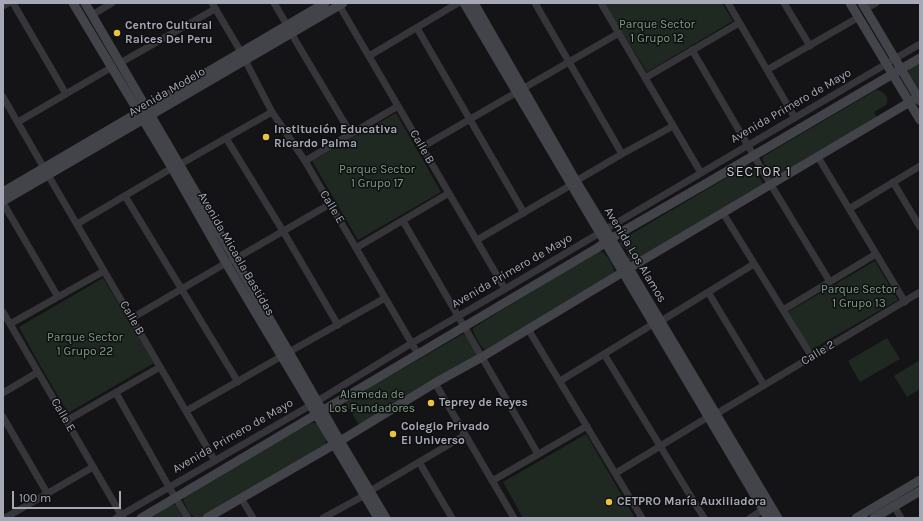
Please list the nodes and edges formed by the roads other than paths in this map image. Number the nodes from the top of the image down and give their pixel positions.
1 (8, 3) edge
2 (13, 3) edge
3 (73, 3) edge
4 (85, 3) edge
5 (112, 3) edge
6 (274, 3) edge
7 (325, 3) edge
8 (458, 3) edge
9 (464, 3) edge
10 (474, 3) edge
11 (535, 3) edge
12 (601, 3) edge
13 (728, 3) edge
14 (784, 3) edge
15 (850, 3) edge
16 (876, 3) edge
17 (341, 4) edge
18 (3, 6) edge
19 (213, 6) edge
20 (864, 6) edge
21 (92, 15) junction
22 (859, 17) junction
23 (739, 23) junction
24 (417, 28) junction
25 (289, 29) junction
26 (619, 33) junction
27 (920, 44) edge
28 (810, 46) junction
29 (692, 50) junction
30 (243, 56) junction
31 (369, 56) junction
32 (920, 58) edge
33 (895, 59) junction
34 (569, 62) junction
35 (886, 64) junction
36 (116, 65) junction
37 (767, 70) junction
38 (897, 72) junction
39 (645, 78) junction
40 (520, 91) junction
41 (66, 94) junction
42 (3, 97) edge
43 (917, 99) edge
44 (398, 106) junction
45 (272, 112) junction
46 (144, 113) junction
47 (795, 118) junction
48 (470, 120) junction
49 (920, 120) edge
50 (18, 122) junction
51 (673, 126) junction
52 (351, 134) junction
53 (226, 138) junction
54 (748, 145) junction
55 (422, 147) junction
56 (622, 154) junction
57 (754, 156) junction
58 (818, 157) junction
59 (304, 161) junction
60 (920, 166) edge
61 (176, 167) junction
62 (46, 171) junction
63 (700, 173) junction
64 (894, 182) junction
65 (574, 183) junction
66 (771, 185) junction
67 (3, 192) edge
68 (449, 194) junction
69 (125, 196) junction
70 (3, 202) edge
71 (330, 204) junction
72 (849, 209) junction
73 (524, 213) junction
74 (723, 213) junction
75 (402, 220) junction
76 (77, 224) junction
77 (920, 227) edge
78 (283, 231) junction
79 (603, 232) junction
80 (476, 240) junction
81 (608, 241) junction
82 (356, 248) junction
83 (876, 254) junction
84 (230, 261) junction
85 (754, 264) junction
86 (626, 270) junction
87 (104, 271) junction
88 (830, 282) junction
89 (181, 289) junction
90 (506, 289) junction
91 (708, 292) junction
92 (920, 292) edge
93 (58, 297) junction
94 (385, 298) junction
95 (905, 302) junction
96 (783, 310) junction
97 (3, 312) edge
98 (458, 316) junction
99 (132, 318) junction
100 (657, 323) junction
101 (10, 324) junction
102 (338, 325) junction
103 (464, 326) junction
104 (528, 329) junction
105 (412, 343) junction
106 (286, 354) junction
107 (418, 354) junction
108 (604, 354) junction
109 (482, 357) junction
110 (812, 357) junction
111 (160, 367) junction
112 (38, 372) junction
113 (560, 381) junction
114 (238, 382) junction
115 (435, 383) junction
116 (764, 385) junction
117 (3, 393) edge
118 (116, 393) junction
119 (314, 403) junction
120 (186, 412) junction
121 (320, 412) junction
122 (712, 415) junction
123 (3, 417) edge
124 (66, 421) junction
125 (587, 426) junction
126 (465, 435) junction
127 (337, 443) junction
128 (660, 446) junction
129 (538, 454) junction
130 (215, 461) junction
131 (419, 462) junction
132 (93, 467) junction
133 (616, 473) junction
134 (920, 480) edge
135 (492, 481) junction
136 (169, 487) junction
137 (920, 490) edge
138 (47, 493) junction
139 (367, 493) junction
140 (175, 498) junction
141 (241, 498) junction
142 (894, 506) junction
143 (765, 514) edge
144 (120, 517) edge
145 (5, 518) edge
146 (141, 518) edge
147 (188, 518) edge
148 (207, 518) edge
149 (253, 518) edge
150 (323, 518) edge
151 (378, 518) edge
152 (386, 518) edge
153 (452, 518) edge
154 (514, 518) edge
155 (642, 518) edge
156 (704, 518) edge
157 (750, 518) edge
158 (778, 518) edge
159 (856, 518) edge
160 (874, 518) edge
161 (901, 518) edge

1 - 18 street
2 - 41 street
3 - 36 main road, Avenida Micaela Bastidas
4 - 21 main road, Avenida Micaela Bastidas
5 - 21 street
6 - 25 street
7 - 25 main road, Avenida Modelo
8 - 24 street
9 - 40 main road, Avenida Los Alamos
10 - 40 main road, Avenida Los Alamos
11 - 34 street
12 - 26 street
13 - 23 street
14 - 28 street
15 - 22 main road
16 - 20 street
17 - 25 main road, Avenida Modelo
17 - 31 street, Calle B
19 - 30 street, Calle E
19 - 36 street
20 - 33 main road
21 - 36 main road, Avenida Micaela Bastidas
22 - 28 street
22 - 35 main road
23 - 29 street
23 - 37 street
24 - 31 street
24 - 48 street
25 - 30 main road, Avenida Modelo
25 - 52 street
26 - 34 street
26 - 39 street
27 - 33 street, Avenida Primero de Mayo
28 - 37 street
29 - 39 street
29 - 54 street
30 - 45 street, Calle E
30 - 46 main road, Avenida Modelo
31 - 44 street, Calle B
32 - 38 main road, Avenida Primero de Mayo
33 - 35 street, Avenida Primero de Mayo
33 - 38 main road
34 - 40 street
34 - 56 street
35 - 38 main road
35 - 47 street, Avenida Primero de Mayo
36 - 41 street
36 - 46 main road, Avenida Micaela Bastidas
37 - 47 street
38 - 43 main road
38 - 57 main road, Avenida Primero de Mayo
39 - 51 street
40 - 48 street
40 - 65 main road, Avenida Los Alamos
41 - 50 street
42 - 50 street, Calle B
43 - 49 main road
43 - 58 main road
44 - 52 street
44 - 55 street, Calle B
45 - 53 street
45 - 59 street, Calle E
46 - 61 main road, Avenida Micaela Bastidas
46 - 62 main road, Avenida Modelo
47 - 54 street, Avenida Primero de Mayo
48 - 55 street
48 - 73 street
50 - 62 street, Calle B
51 - 56 street
51 - 63 street
52 - 59 street
53 - 61 street
53 - 78 street
54 - 57 street
54 - 63 street, Avenida Primero de Mayo
55 - 68 street, Calle B
56 - 65 street
57 - 66 street
57 - 81 main road, Avenida Primero de Mayo
58 - 66 main road
58 - 72 street
59 - 71 street, Calle E
60 - 64 street
61 - 69 street
61 - 84 main road, Avenida Micaela Bastidas
62 - 67 main road, Avenida Modelo
62 - 70 main road, Avenida Modelo
62 - 76 street, Calle B
63 - 79 street, Avenida Primero de Mayo
64 - 72 street
64 - 77 street
65 - 73 street
65 - 79 main road, Avenida Los Alamos
66 - 74 main road
66 - 88 street
68 - 75 street
68 - 80 street, Calle B
69 - 76 street
69 - 89 street
70 - 93 street
71 - 78 street
71 - 82 street, Calle E
72 - 83 street
73 - 80 street
74 - 85 street
74 - 86 main road
75 - 82 street
75 - 98 street
76 - 87 street, Calle B
78 - 84 street
78 - 102 street
79 - 81 main road, Avenida Los Alamos
79 - 90 street, Avenida Primero de Mayo
80 - 90 street, Calle B
81 - 86 main road, Avenida Los Alamos
81 - 103 main road, Avenida Primero de Mayo
82 - 94 street, Calle E
83 - 88 street
83 - 95 street
84 - 89 street
84 - 106 main road, Avenida Micaela Bastidas
85 - 91 street
85 - 96 street
86 - 100 main road, Avenida Los Alamos
86 - 104 main road
87 - 93 street
87 - 99 street, Calle B
88 - 96 street
89 - 99 street
89 - 114 street
90 - 98 street, Avenida Primero de Mayo
91 - 100 street
91 - 116 street
92 - 95 street, Calle 2
93 - 101 street
94 - 102 street
94 - 105 street, Calle E
95 - 110 street, Calle 2
96 - 110 street
97 - 101 street, Calle E
98 - 103 street
98 - 105 street, Avenida Primero de Mayo
99 - 111 street, Calle B
100 - 108 street
100 - 122 main road, Avenida Los Alamos
101 - 112 street, Calle E
102 - 106 street
103 - 107 main road, Avenida Primero de Mayo
103 - 109 street
104 - 109 main road
104 - 113 street
105 - 107 street, Calle E
105 - 119 street, Avenida Primero de Mayo
106 - 114 street
106 - 119 main road, Avenida Micaela Bastidas
107 - 121 main road, Avenida Primero de Mayo
108 - 113 street
108 - 128 street
109 - 115 main road
109 - 129 street
110 - 116 street, Calle 2
111 - 118 street
111 - 120 street, Calle B
112 - 117 street
112 - 124 street, Calle E
113 - 125 street
114 - 120 street
115 - 126 street
115 - 127 main road
116 - 122 street, Calle 2
118 - 124 street
118 - 136 street
119 - 121 main road, Avenida Micaela Bastidas
119 - 130 street, Avenida Primero de Mayo
120 - 130 street, Calle B
121 - 127 main road, Avenida Micaela Bastidas
121 - 140 main road, Avenida Primero de Mayo
122 - 128 street, Calle 2
122 - 143 main road, Avenida Los Alamos
122 - 158 main road, Avenida Los Alamos
123 - 138 street
124 - 132 street, Calle E
125 - 129 street
125 - 133 street
126 - 131 street
126 - 135 street
127 - 139 main road, Avenida Micaela Bastidas
127 - 141 main road
128 - 133 street, Calle 2
128 - 156 street
129 - 135 street
130 - 136 street, Avenida Primero de Mayo
131 - 139 street
131 - 153 street
132 - 138 street
132 - 144 street, Calle E
133 - 155 street
134 - 159 main road
135 - 154 street
136 - 140 street
136 - 144 street, Avenida Primero de Mayo
137 - 142 main road
138 - 145 street
139 - 150 street
139 - 151 main road, Avenida Micaela Bastidas
139 - 152 main road, Avenida Micaela Bastidas
140 - 146 main road, Avenida Primero de Mayo
140 - 147 street
141 - 148 main road
141 - 149 street
142 - 160 main road
142 - 161 street
143 - 157 street

